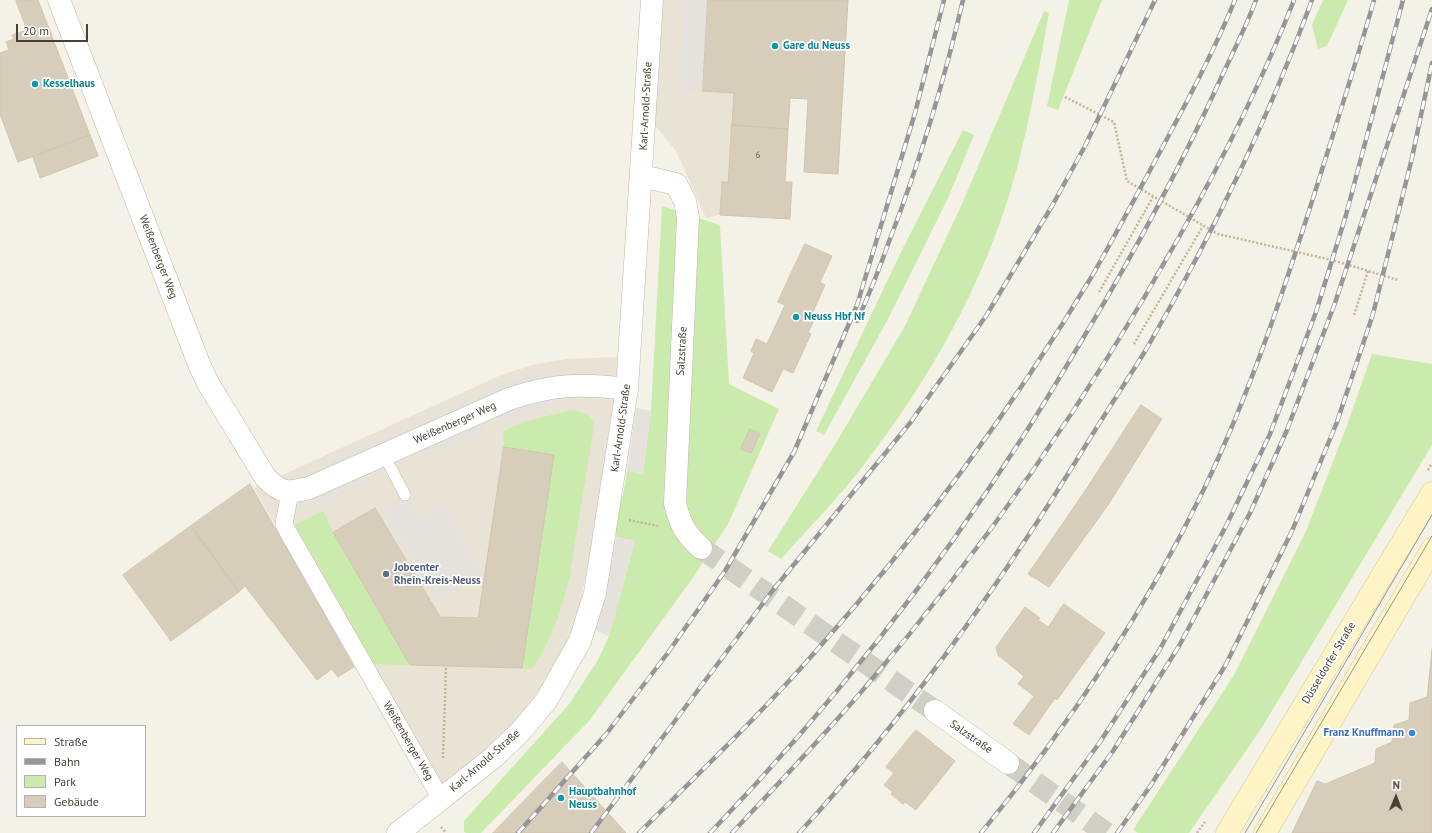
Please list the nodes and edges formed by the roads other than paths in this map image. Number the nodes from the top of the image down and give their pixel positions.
1 (59, 0) edge
2 (652, 0) edge
3 (642, 176) junction
4 (627, 389) junction
5 (384, 455) junction
6 (290, 492) junction
7 (1432, 493) edge
8 (405, 495) dead end
9 (701, 548) tunnel mouth
10 (1432, 549) edge
11 (935, 711) tunnel mouth
12 (1008, 763) tunnel mouth
13 (441, 799) junction
14 (1266, 832) edge
15 (398, 833) edge
16 (1227, 833) edge

1 - 6 street, Weißenberger Weg
2 - 3 street, Karl-Arnold-Straße
3 - 4 street, Karl-Arnold-Straße
3 - 9 street, Salzstraße
4 - 5 street, Weißenberger Weg
4 - 13 street, Karl-Arnold-Straße
5 - 6 street, Weißenberger Weg
5 - 8 lane
6 - 13 street, Weißenberger Weg
7 - 16 main road, Düsseldorfer Straße
10 - 14 main road
11 - 12 street, Salzstraße
13 - 15 street, Karl-Arnold-Straße

